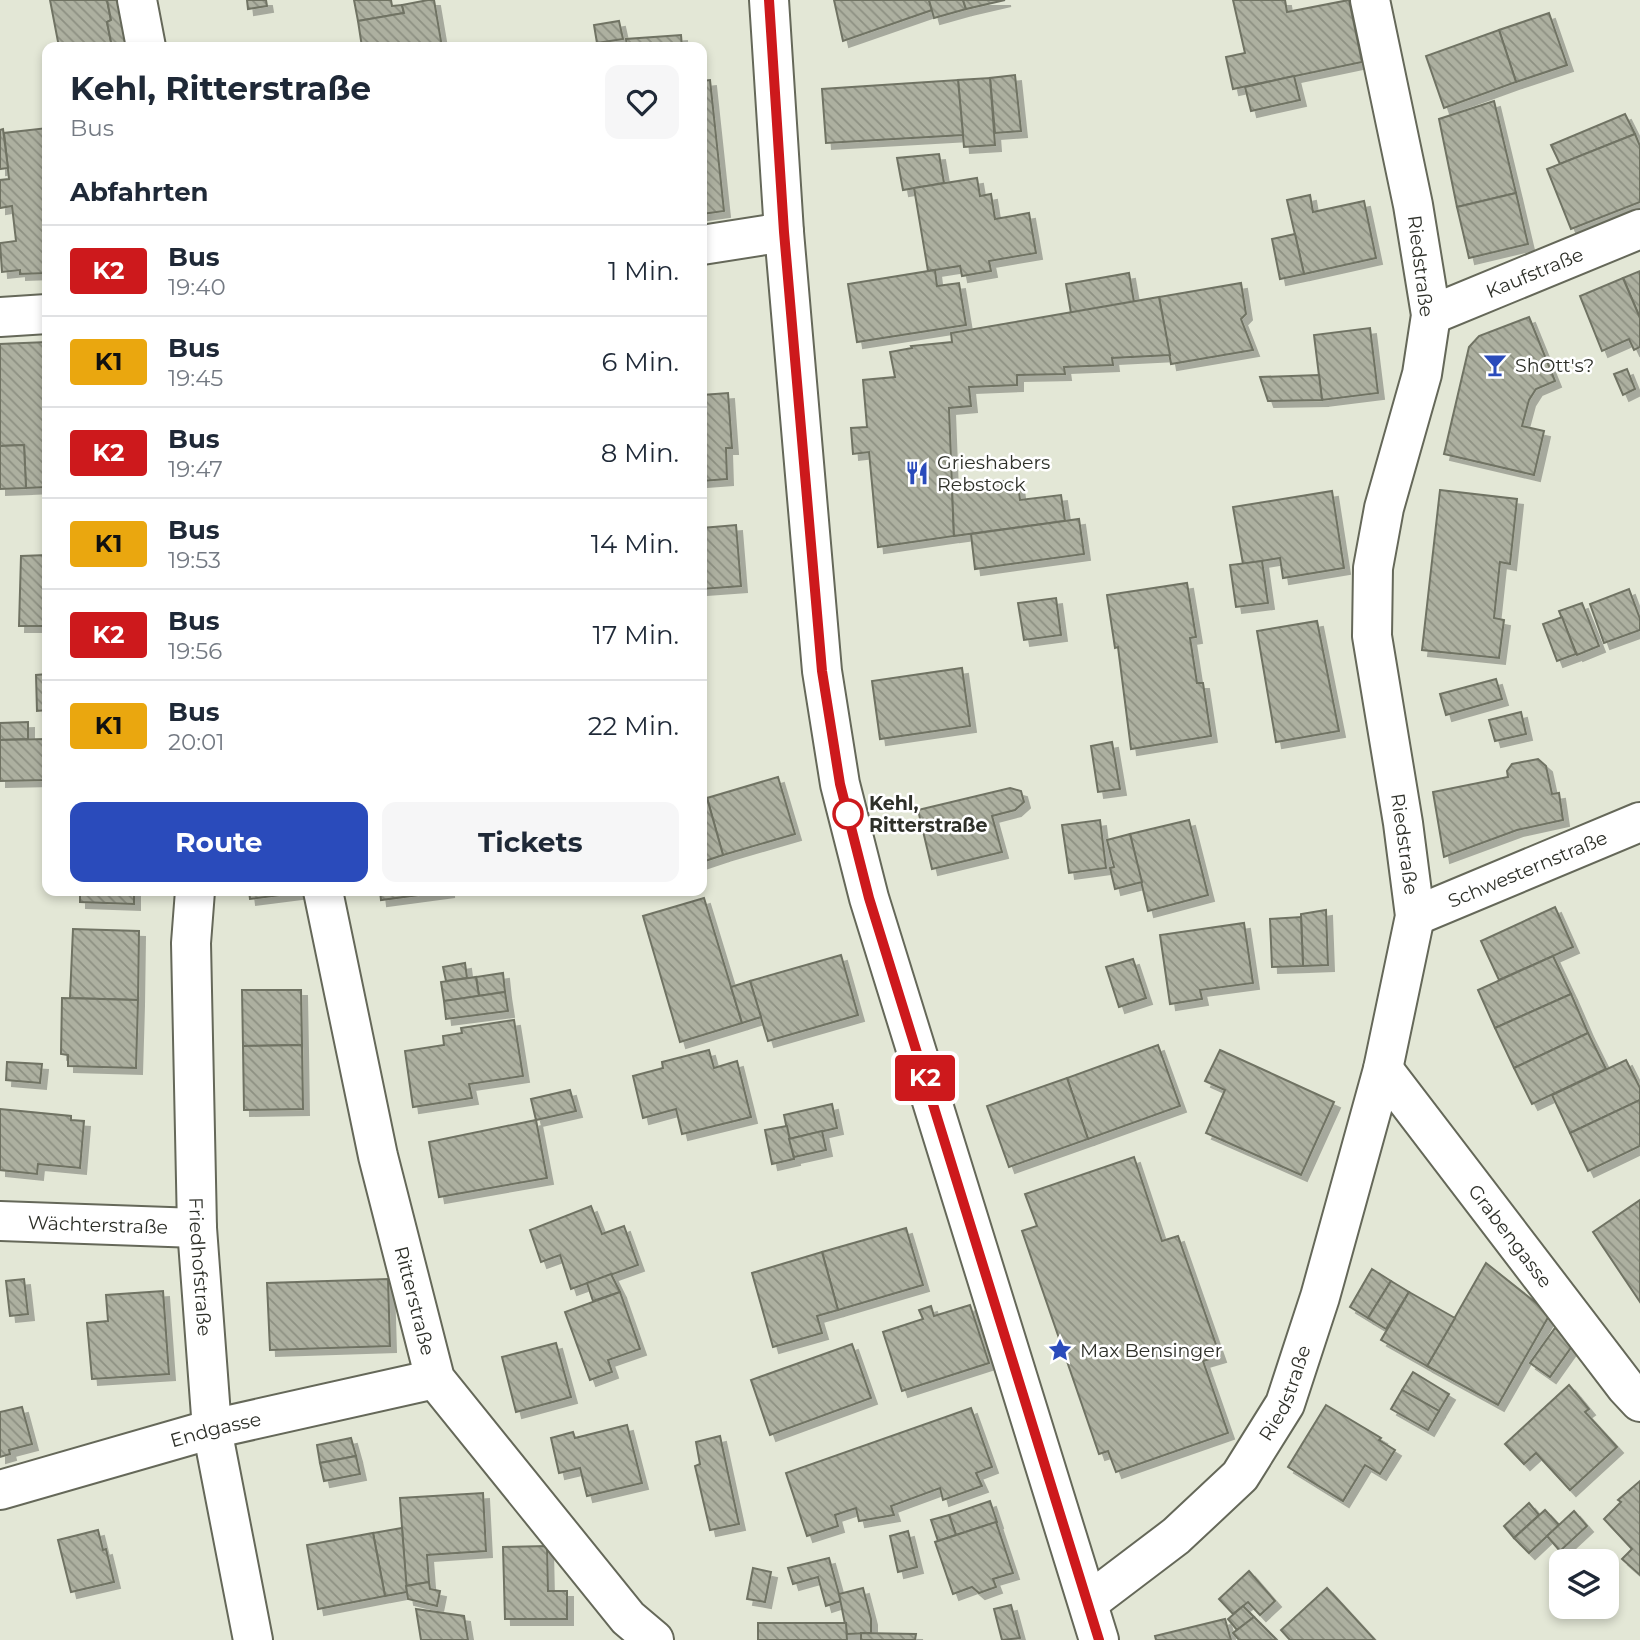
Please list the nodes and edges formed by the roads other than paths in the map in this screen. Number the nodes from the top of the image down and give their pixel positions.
1 (137, 0) edge
2 (769, 0) edge
3 (1370, 0) edge
4 (145, 42) edge
5 (1640, 229) edge
6 (784, 232) junction
7 (707, 244) edge
8 (42, 314) edge
9 (1431, 315) junction
10 (0, 317) edge
11 (1640, 822) edge
12 (195, 896) edge
13 (324, 896) edge
14 (1415, 916) junction
15 (1383, 1069) junction
16 (0, 1221) edge
17 (197, 1228) junction
18 (435, 1379) junction
19 (1640, 1402) edge
20 (212, 1429) junction
21 (0, 1490) edge
22 (1089, 1602) junction
23 (253, 1640) edge
24 (654, 1640) edge
25 (1099, 1640) edge

1 - 4 street
2 - 6 street
3 - 9 street, Riedstraße
5 - 9 street, Kaufstraße
6 - 7 street
6 - 22 street
8 - 10 street
9 - 14 street, Riedstraße
11 - 14 street, Schwesternstraße
12 - 17 street, Friedhofstraße
13 - 18 street, Ritterstraße
14 - 15 street, Riedstraße
15 - 19 street, Grabengasse
15 - 22 street, Riedstraße
16 - 17 street, Wächterstraße
17 - 20 street, Friedhofstraße
18 - 20 street, Endgasse
18 - 24 street, Ritterstraße
20 - 21 street, Endgasse
20 - 23 street, Friedhofstraße
22 - 25 street

